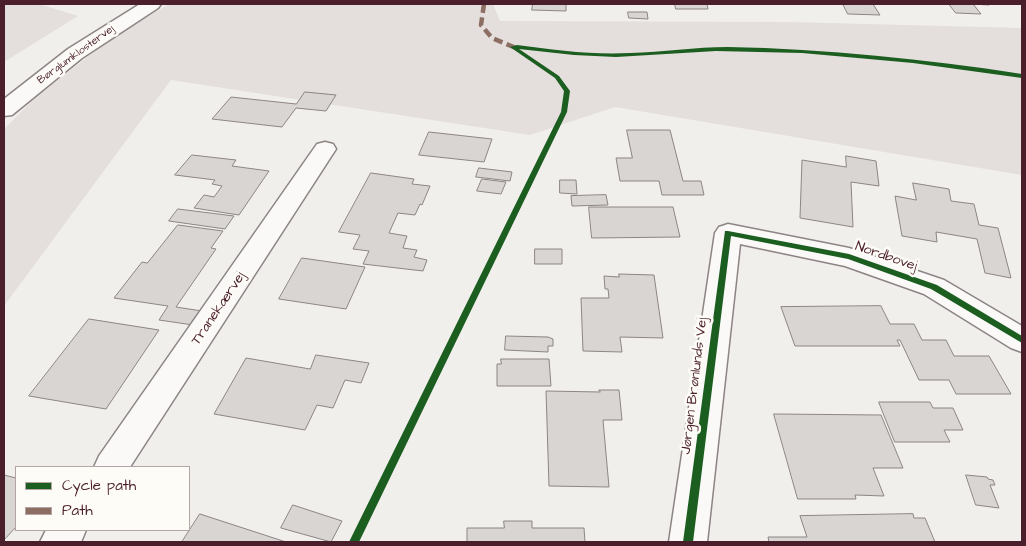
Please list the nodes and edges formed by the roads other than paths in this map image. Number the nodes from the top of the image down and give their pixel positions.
1 (152, 4) edge
2 (4, 110) edge
3 (325, 149) dead end
4 (728, 233) joint
5 (1022, 340) edge
6 (112, 466) edge
7 (67, 531) edge
8 (59, 542) edge
9 (688, 542) edge

1 - 2 street, Børglumklostervej
3 - 6 street, Tranekærvej
4 - 5 street, Nordbovej
4 - 9 street, Jørgen Brønlunds Vej
7 - 8 street

